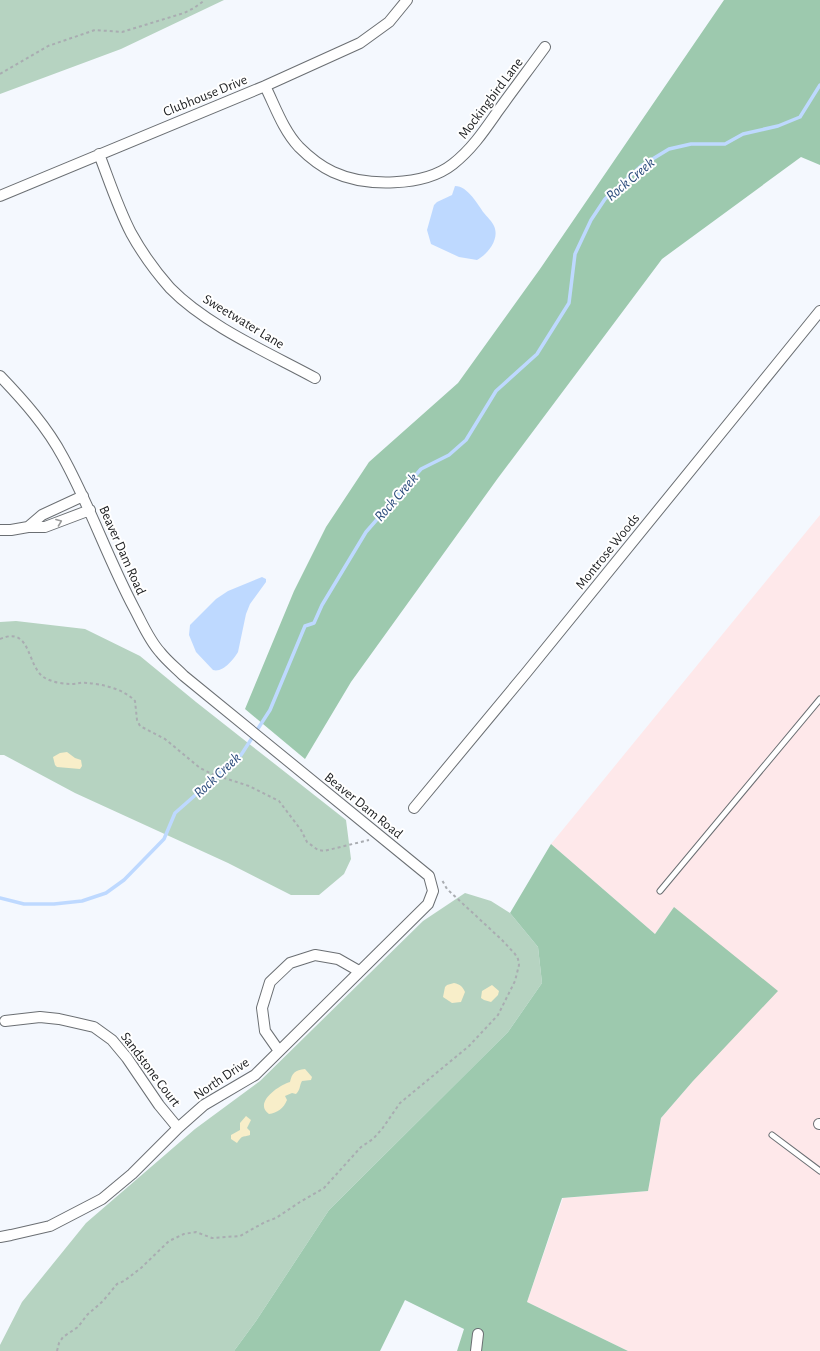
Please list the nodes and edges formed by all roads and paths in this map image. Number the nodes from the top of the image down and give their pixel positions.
1 (205, 0) edge
2 (407, 0) edge
3 (544, 47) dead end
4 (0, 74) edge
5 (265, 86) junction
6 (99, 154) junction
7 (0, 196) edge
8 (820, 311) edge
9 (0, 376) edge
10 (315, 378) dead end
11 (83, 496) junction
12 (90, 510) junction
13 (28, 527) junction
14 (0, 530) edge
15 (0, 639) edge
16 (820, 699) edge
17 (414, 808) dead end
18 (382, 838) junction
19 (429, 876) joint
20 (660, 891) dead end
21 (492, 930) dead end
22 (358, 971) junction
23 (5, 1022) dead end
24 (279, 1051) junction
25 (178, 1128) junction
26 (772, 1135) dead end
27 (820, 1171) edge
28 (0, 1237) edge
29 (478, 1334) dead end
30 (57, 1351) edge
31 (476, 1351) edge

1 - 4 path
2 - 5 street, Clubhouse Drive
3 - 5 street, Mockingbird Lane
5 - 6 street, Clubhouse Drive
6 - 7 street, Clubhouse Drive
6 - 10 street, Sweetwater Lane
8 - 17 street, Montrose Woods
9 - 11 street, Beaver Dam Road
11 - 12 street, Beaver Dam Road
11 - 13 street
13 -> 12 street
12 - 18 street, Beaver Dam Road
13 - 14 street
15 - 18 path
16 - 20 lane
18 - 19 street, Beaver Dam Road
19 - 22 street, North Drive
21 - 30 path
22 - 24 street, North Drive
22 - 24 street
23 - 25 street, Sandstone Court
24 - 25 street, North Drive
25 - 28 street, North Drive
26 - 27 lane
29 - 31 street

